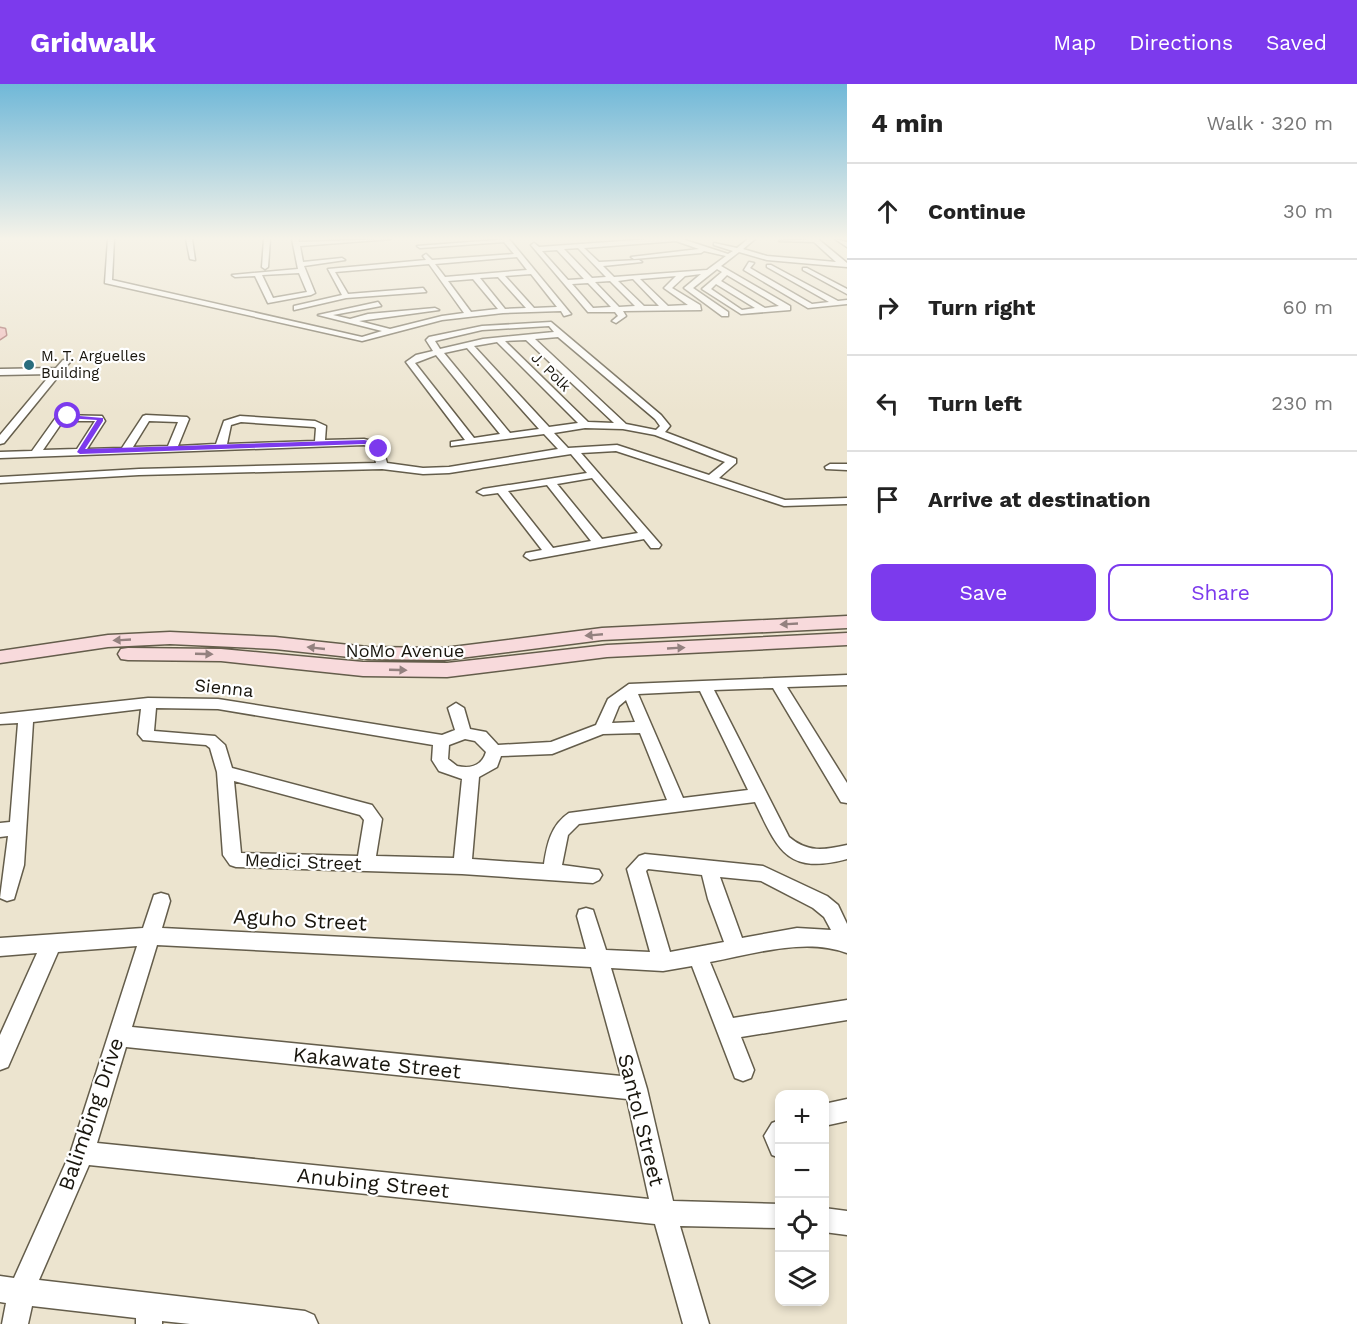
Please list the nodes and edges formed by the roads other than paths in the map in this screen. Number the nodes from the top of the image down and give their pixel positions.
1 (177, 297) edge
2 (269, 297) edge
3 (297, 297) edge
4 (342, 297) edge
5 (427, 297) edge
6 (456, 297) edge
7 (491, 297) edge
8 (520, 297) edge
9 (553, 297) edge
10 (580, 297) edge
11 (605, 297) edge
12 (629, 297) edge
13 (654, 297) edge
14 (681, 297) edge
15 (700, 297) edge
16 (718, 297) edge
17 (742, 297) edge
18 (768, 297) edge
19 (795, 297) edge
20 (826, 297) edge
21 (292, 298) joint
22 (684, 299) junction
23 (657, 300) junction
24 (847, 302) edge
25 (837, 303) junction
26 (385, 304) dead end
27 (697, 308) junction
28 (642, 309) junction
29 (667, 309) junction
30 (435, 310) junction
31 (532, 310) junction
32 (618, 310) junction
33 (763, 310) junction
34 (503, 311) junction
35 (705, 313) dead end
36 (468, 314) junction
37 (725, 314) dead end
38 (322, 315) junction
39 (442, 318) junction
40 (351, 321) junction
41 (616, 321) dead end
42 (562, 323) dead end
43 (551, 324) junction
44 (389, 331) junction
45 (560, 334) junction
46 (528, 337) junction
47 (498, 339) junction
48 (469, 345) junction
49 (440, 352) junction
50 (66, 362) dead end
51 (58, 371) junction
52 (0, 372) edge
53 (585, 425) junction
54 (623, 426) junction
55 (546, 430) junction
56 (658, 433) junction
57 (507, 436) junction
58 (0, 441) edge
59 (471, 441) junction
60 (320, 443) junction
61 (454, 444) dead end
62 (221, 446) junction
63 (172, 448) junction
64 (149, 449) junction
65 (126, 450) junction
66 (570, 451) junction
67 (80, 452) junction
68 (34, 454) junction
69 (0, 455) edge
70 (382, 466) junction
71 (847, 467) edge
72 (830, 468) dead end
73 (139, 472) junction
74 (593, 475) junction
75 (711, 479) junction
76 (0, 480) edge
77 (550, 482) junction
78 (501, 490) junction
79 (483, 492) dead end
80 (847, 501) edge
81 (598, 543) junction
82 (551, 553) junction
83 (530, 556) dead end
84 (847, 622) edge
85 (847, 639) edge
86 (0, 657) edge
87 (446, 662) junction
88 (0, 671) edge
89 (847, 680) edge
90 (777, 683) junction
91 (704, 685) junction
92 (629, 689) junction
93 (149, 703) junction
94 (456, 708) dead end
95 (26, 718) junction
96 (0, 719) edge
97 (644, 727) junction
98 (602, 729) junction
99 (464, 733) junction
100 (443, 741) junction
101 (494, 751) junction
102 (225, 772) junction
103 (471, 774) junction
104 (760, 795) junction
105 (847, 797) edge
106 (678, 805) junction
107 (8, 829) edge
108 (847, 852) edge
109 (366, 864) junction
110 (462, 866) junction
111 (709, 868) junction
112 (552, 871) junction
113 (593, 874) dead end
114 (7, 893) dead end
115 (161, 901) dead end
116 (586, 916) dead end
117 (151, 936) junction
118 (52, 942) junction
119 (846, 943) edge
120 (0, 947) edge
121 (736, 948) junction
122 (699, 956) junction
123 (597, 961) junction
124 (663, 962) junction
125 (847, 1010) edge
126 (727, 1029) junction
127 (117, 1036) junction
128 (0, 1059) edge
129 (743, 1070) dead end
130 (636, 1089) junction
131 (847, 1110) edge
132 (829, 1114) edge
133 (82, 1153) junction
134 (664, 1213) junction
135 (775, 1216) edge
136 (829, 1221) edge
137 (847, 1223) edge
138 (11, 1291) edge
139 (149, 1316) edge
140 (15, 1324) edge
141 (300, 1324) edge
142 (305, 1324) edge
143 (696, 1324) edge

1 - 44 street
2 - 21 street
3 - 21 street
4 - 38 street
5 - 30 street
6 - 36 street
7 - 34 street
8 - 31 street
9 - 31 street
10 - 32 street
11 - 32 street
12 - 28 street
13 - 23 street
14 - 22 street
15 - 37 street
16 - 33 street
17 - 33 street
18 - 33 street
19 - 25 street
20 - 25 street
22 - 23 street
22 - 27 street
23 - 29 street
24 - 25 street
26 - 38 street
27 - 29 street
27 - 35 street
28 - 29 street
28 - 32 street
30 - 39 street
30 - 40 street
31 - 34 street
32 - 41 street
34 - 36 street
36 - 39 street
38 - 40 street
39 - 44 street
40 - 44 street
42 - 43 street
43 - 45 street
43 - 49 street
45 - 46 street
45 - 56 street
46 - 47 street
46 - 54 street
47 - 48 street
47 - 53 street, J. Polk
48 - 49 street
48 - 55 street
49 - 57 street
49 - 59 street
50 - 51 street
51 - 52 street
51 - 58 street
53 - 54 street
53 - 55 street
54 - 56 street
55 - 57 street
55 - 66 street
56 - 75 street
57 - 59 street
59 - 61 street
60 - 62 street
60 - 62 street
60 - 70 street
62 - 63 street
63 - 64 street
63 - 65 street
64 - 65 street
64 - 73 street
65 - 67 street
66 - 70 street
66 - 74 street
66 - 75 street
67 - 68 street
67 - 68 street
68 - 69 street
70 - 73 street
71 - 72 street
73 - 76 street
74 - 77 street
74 - 81 street
75 - 80 street
77 - 78 street
77 - 81 street
78 - 79 street
78 - 82 street
81 - 82 street
82 - 83 street
84 -> 87 main road, NoMo Avenue
87 -> 85 main road, NoMo Avenue
87 -> 86 main road, NoMo Avenue
88 -> 87 main road, NoMo Avenue
89 - 90 street
90 - 91 street
90 - 105 street
91 - 92 street
91 - 104 street
92 - 97 street
92 - 98 street
93 - 95 street, Sienna
93 - 100 street, Sienna
93 - 102 street, Medici Street
94 - 99 street
95 - 96 street, Sienna
95 - 107 street
97 - 98 street
97 - 106 street
98 - 101 street
99 - 100 street
99 - 101 street
100 - 103 street
101 - 103 street
102 - 109 street
102 - 109 street, Medici Street
103 - 110 street
104 - 106 street
104 - 108 street
106 - 112 street
107 - 114 street
109 - 110 street, Medici Street
110 - 112 street, Medici Street
111 - 119 street
111 - 121 street
111 - 124 street
112 - 113 street, Medici Street
115 - 117 street, Balimbing Drive
116 - 123 street, Santol Street
117 - 118 street, Aguho Street
117 - 123 street, Aguho Street
117 - 127 street, Balimbing Drive
118 - 120 street, Aguho Street
118 - 128 street
119 - 121 street, Aguho Street
121 - 122 street, Aguho Street
122 - 124 street, Aguho Street
122 - 126 street
123 - 124 street, Aguho Street
123 - 130 street, Santol Street
125 - 126 street
126 - 129 street
127 - 130 street, Kakawate Street
127 - 133 street, Balimbing Drive
130 - 134 street, Santol Street
131 - 132 street
133 - 134 street, Anubing Street
133 - 138 street, Balimbing Drive
134 - 135 street, Anubing Street
134 - 143 street, Santol Street
136 - 137 street
138 - 139 street
138 - 140 street, Balimbing Drive
139 - 141 street
141 - 142 street

